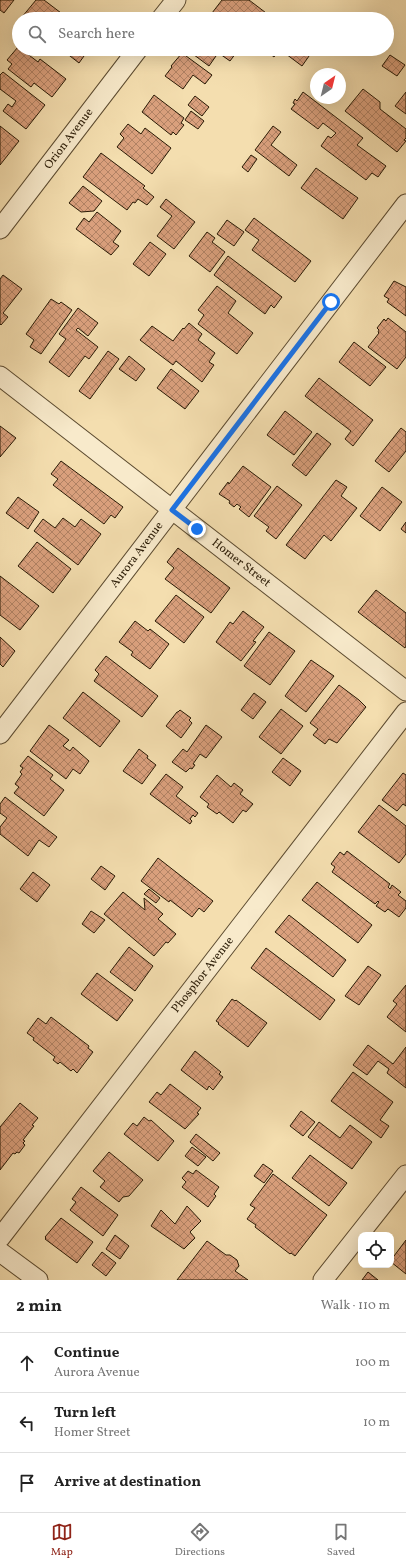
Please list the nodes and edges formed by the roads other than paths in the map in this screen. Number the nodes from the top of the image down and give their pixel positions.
1 (176, 0) edge
2 (167, 12) edge
3 (133, 56) edge
4 (406, 204) edge
5 (0, 229) edge
6 (0, 376) edge
7 (172, 510) junction
8 (406, 691) edge
9 (406, 712) edge
10 (0, 734) edge
11 (406, 1175) edge
12 (0, 1238) edge
13 (0, 1252) edge
14 (38, 1280) edge
15 (322, 1280) edge

1 - 2 street
3 - 5 street, Orion Avenue
4 - 7 street, Aurora Avenue
6 - 7 street, Homer Street
7 - 8 street, Homer Street
7 - 10 street, Aurora Avenue
9 - 12 street, Phosphor Avenue
11 - 15 street
13 - 14 street

